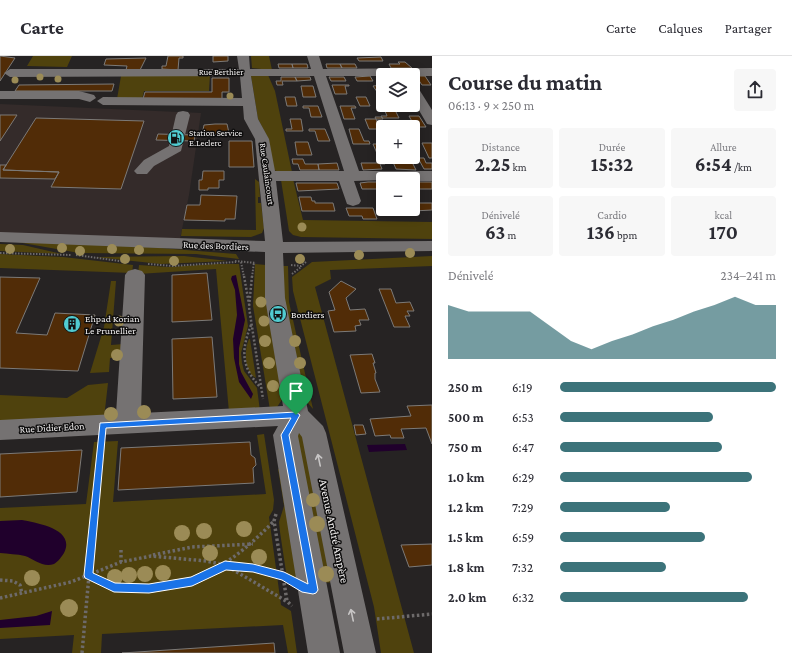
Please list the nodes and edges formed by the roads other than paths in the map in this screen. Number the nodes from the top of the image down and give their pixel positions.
1 (243, 56) edge
2 (313, 56) edge
3 (17, 62) dead end
4 (245, 72) junction
5 (318, 72) junction
6 (10, 73) junction
7 (376, 73) edge
8 (0, 90) edge
9 (0, 95) edge
10 (420, 101) edge
11 (249, 102) junction
12 (177, 115) dead end
13 (432, 121) edge
14 (142, 171) dead end
15 (268, 176) junction
16 (349, 176) junction
17 (432, 176) edge
18 (353, 201) dead end
19 (0, 237) edge
20 (432, 246) edge
21 (275, 247) junction
22 (136, 267) road end
23 (296, 415) junction
24 (128, 424) junction
25 (0, 430) edge
26 (324, 653) edge
27 (360, 653) edge

1 - 4 street, Rue Caulaincourt
2 - 5 street
3 - 6 street
4 - 5 street, Rue Berthier
4 - 6 street, Rue Berthier
4 - 11 street, Rue Caulaincourt
5 - 7 street, Rue Berthier
5 - 16 street
6 - 8 street
9 - 11 street
10 - 13 street
11 - 15 street, Rue Caulaincourt
12 - 14 street
15 - 16 street
15 - 21 street, Rue Caulaincourt
16 - 17 street
16 - 18 street
19 - 21 street, Rue des Bordiers
20 - 21 street, Rue des Bordiers
21 - 23 street
22 - 24 street
23 - 24 street, Rue Didier Edon
23 - 26 street
27 -> 23 street, Avenue André Ampère
24 - 25 street, Rue Didier Edon

